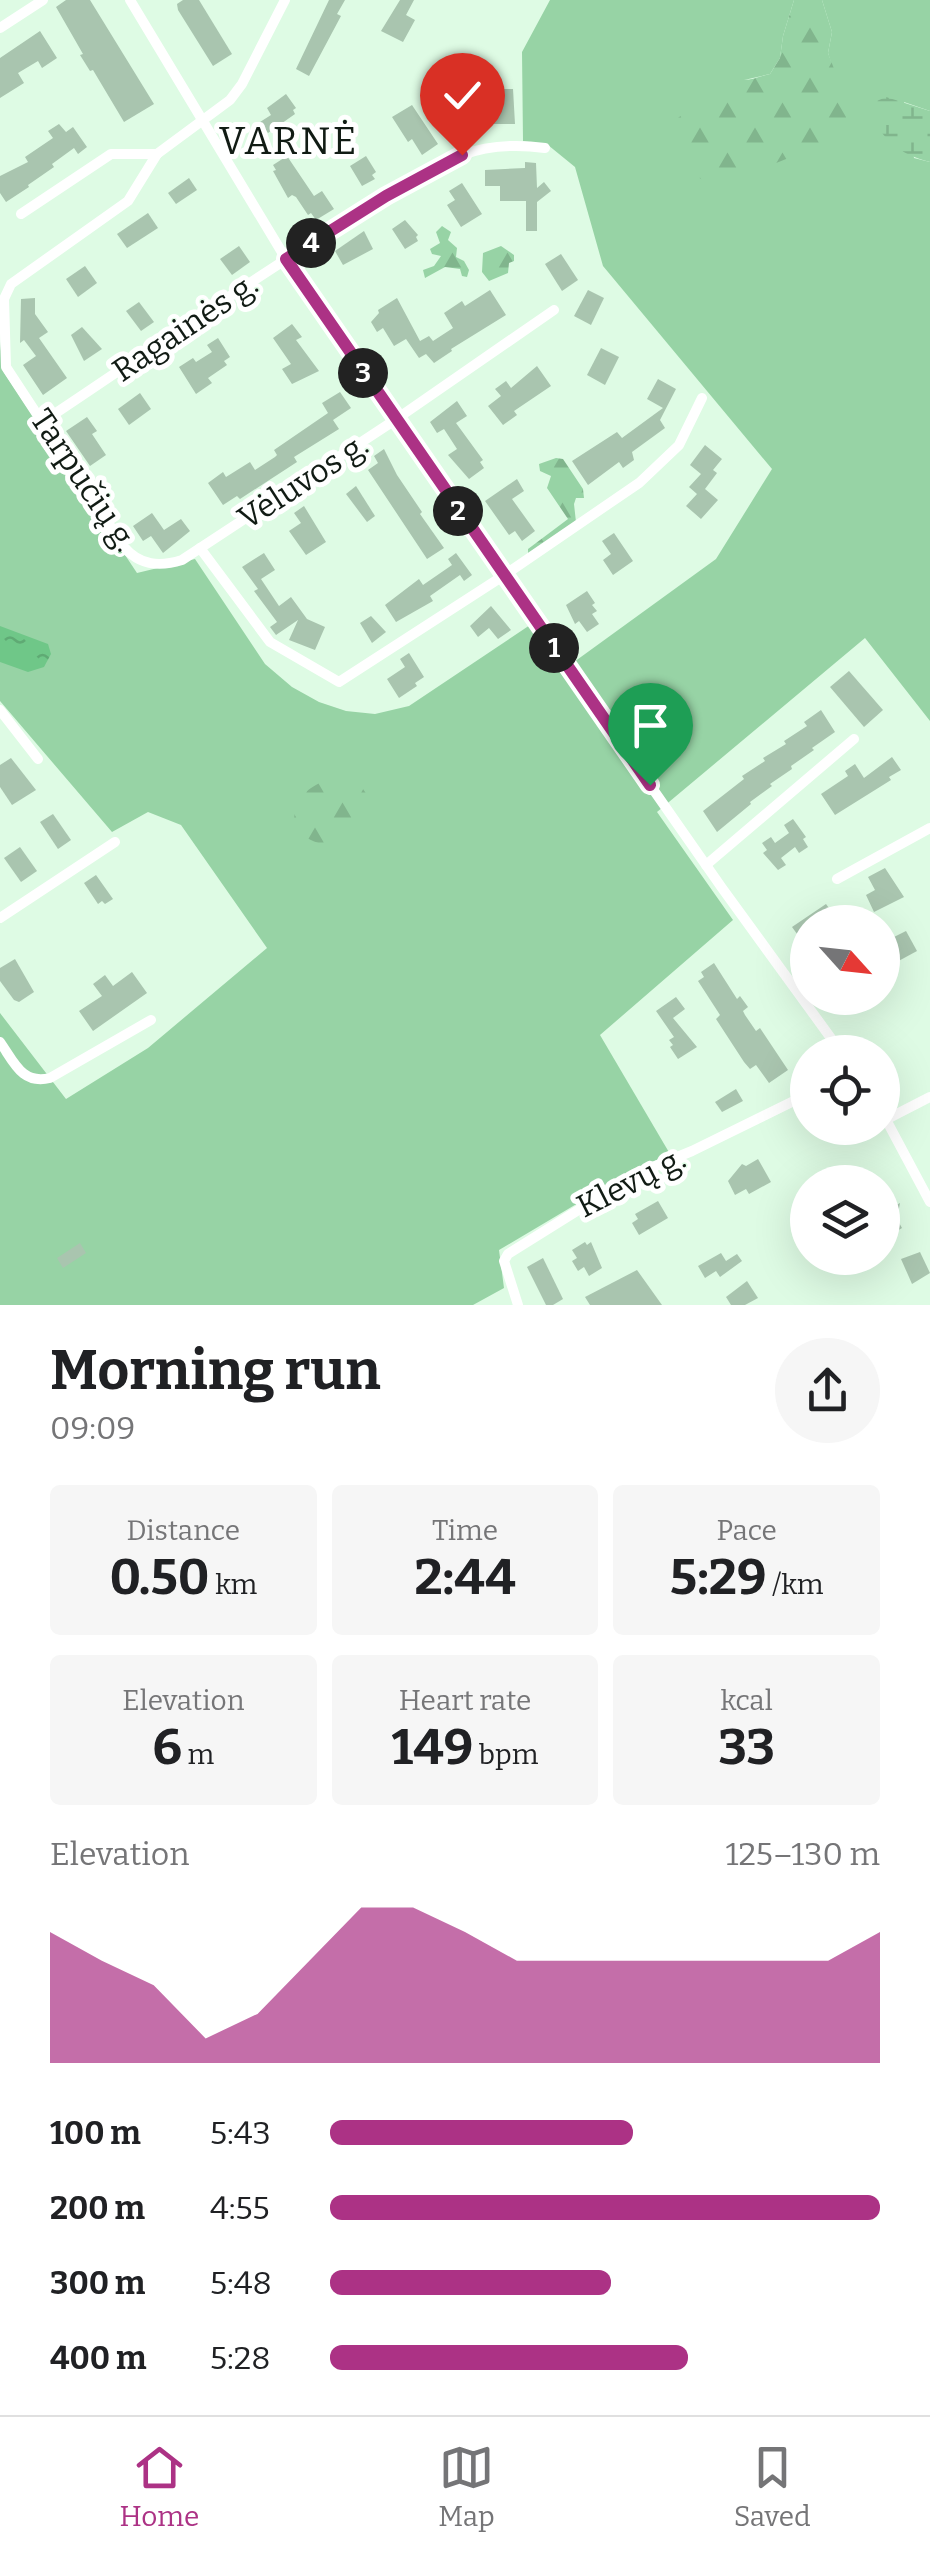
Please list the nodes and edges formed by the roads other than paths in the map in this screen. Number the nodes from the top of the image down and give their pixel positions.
1 (43, 0) edge
2 (130, 0) edge
3 (285, 0) edge
4 (0, 28) edge
5 (203, 121) junction
6 (544, 148) dead end
7 (156, 154) junction
8 (21, 214) dead end
9 (286, 259) junction
10 (554, 310) dead end
11 (702, 398) dead end
12 (395, 420) junction
13 (44, 421) junction
14 (200, 548) junction
15 (503, 576) junction
16 (0, 710) edge
17 (854, 739) dead end
18 (38, 758) dead end
19 (930, 828) edge
20 (115, 842) dead end
21 (706, 865) junction
22 (837, 880) dead end
23 (0, 918) edge
24 (152, 1020) dead end
25 (830, 1035) edge
26 (0, 1042) edge
27 (930, 1097) edge
28 (790, 1103) edge
29 (900, 1109) edge
30 (900, 1144) edge
31 (930, 1202) edge
32 (518, 1305) edge

1 - 4 street
2 - 5 street
3 - 5 street
5 - 7 street
5 - 9 street
6 - 9 street, Ragainės g.
7 - 8 street
7 - 13 street, Tarpučių g.
9 - 12 street
9 - 13 street, Ragainės g.
10 - 12 street, Vėluvos g.
11 - 15 street
12 - 14 street, Vėluvos g.
12 - 15 street
13 - 14 street, Tarpučių g.
14 - 15 street
15 - 21 street
16 - 18 street
17 - 21 street
19 - 22 street
20 - 23 street
21 - 25 street
24 - 26 street
27 - 29 street
28 - 32 street, Klevų g.
30 - 31 street

